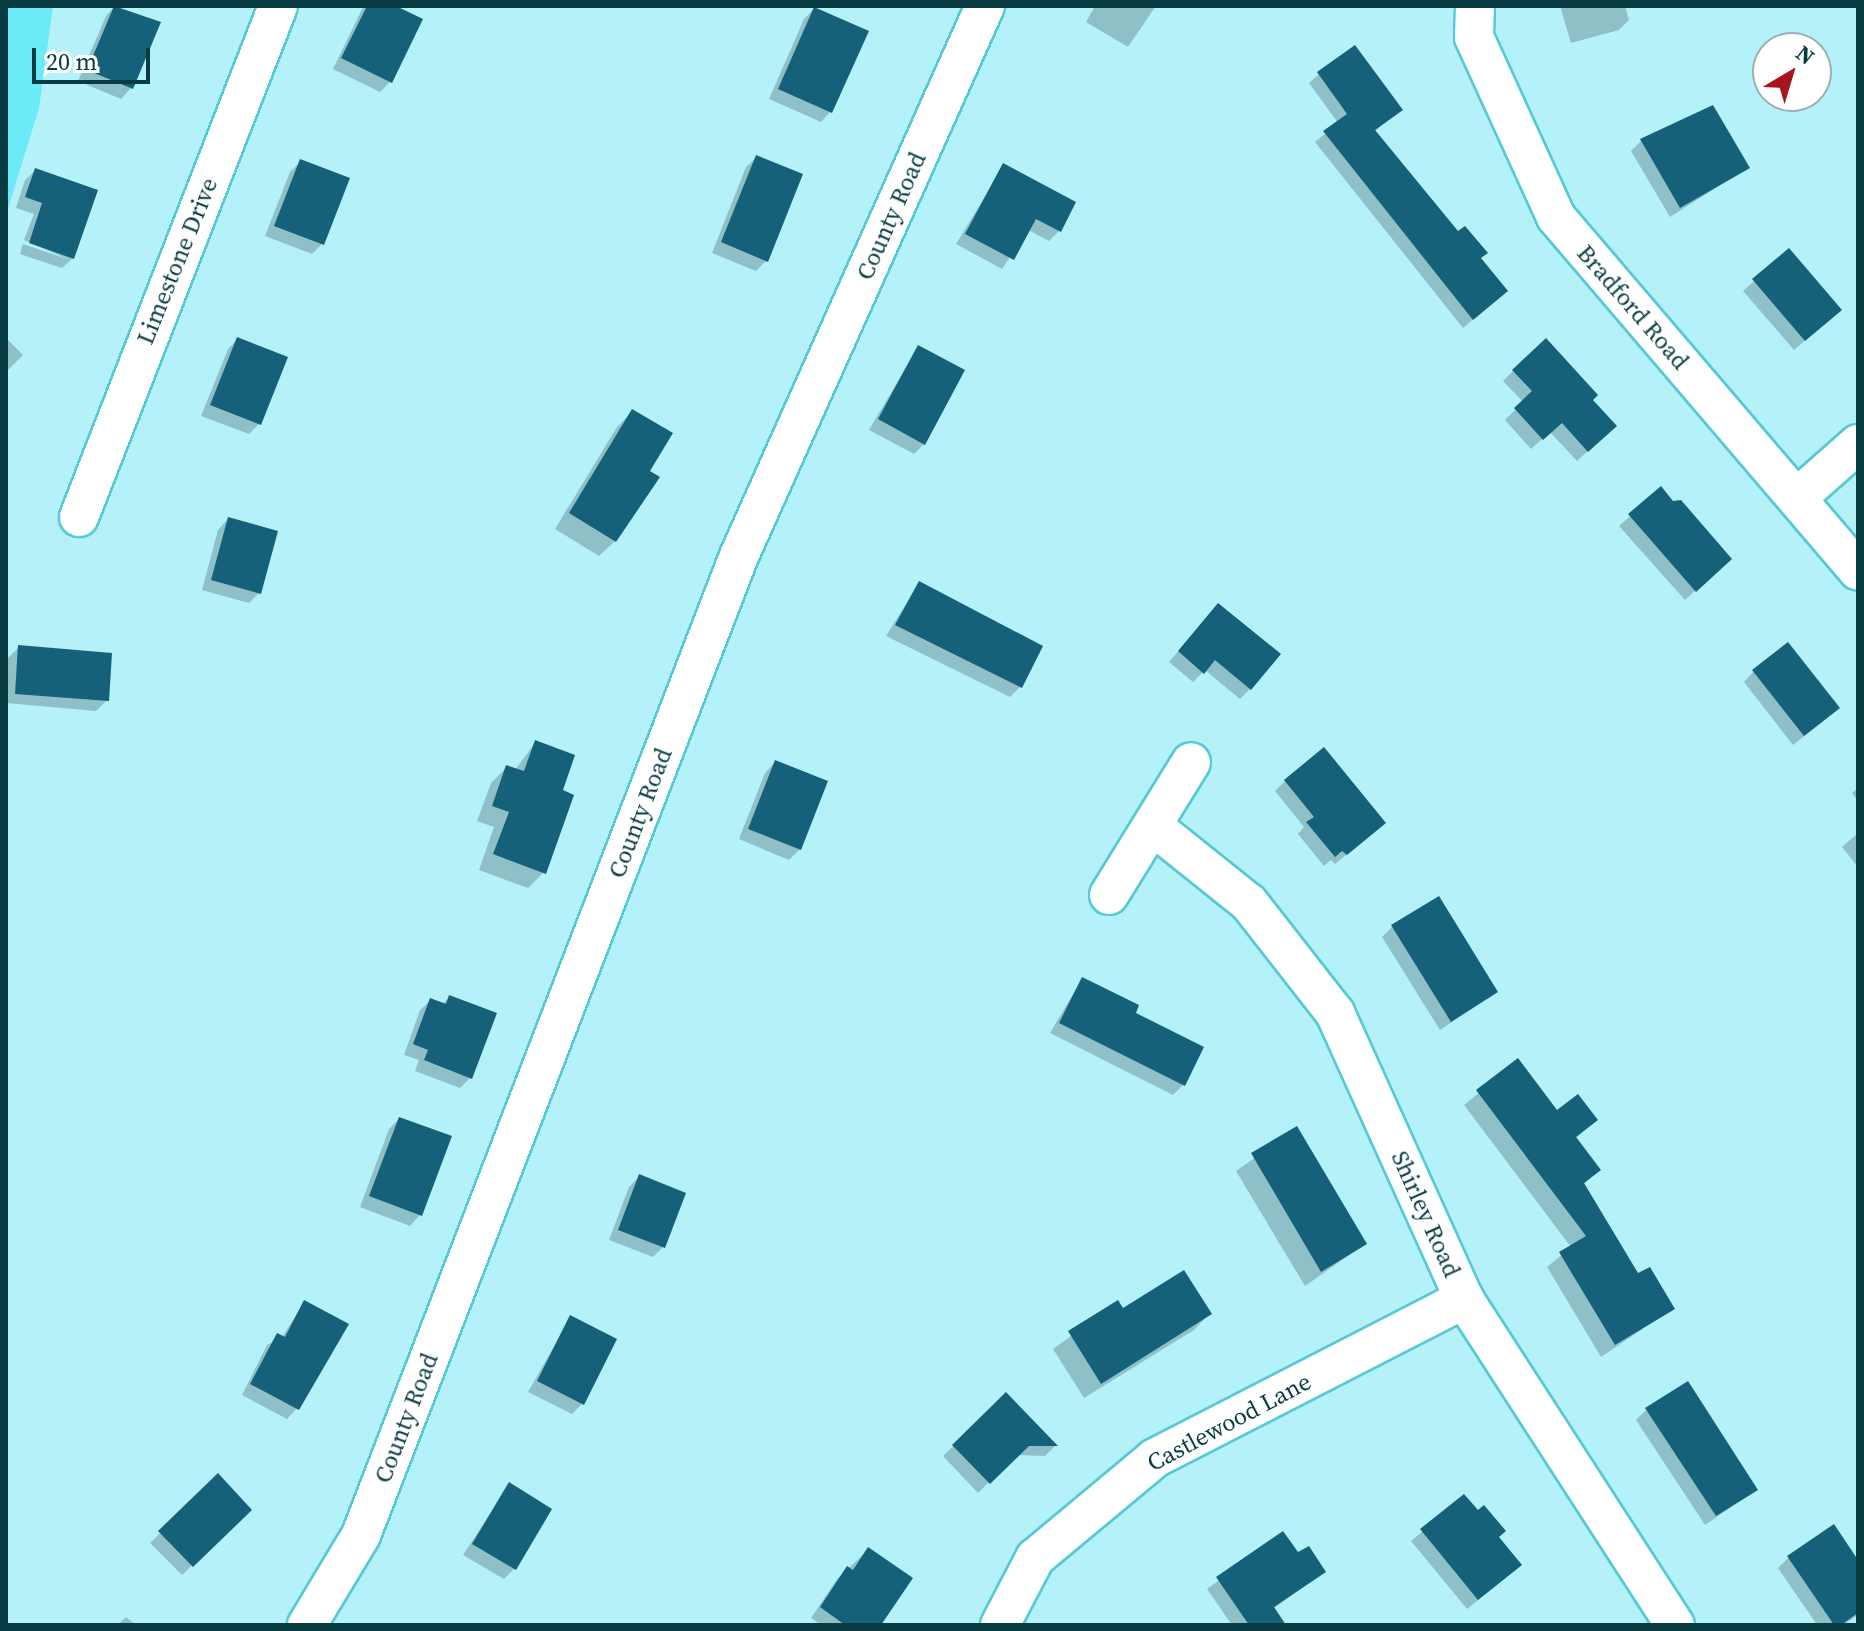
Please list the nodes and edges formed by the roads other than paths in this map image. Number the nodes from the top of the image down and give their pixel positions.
1 (278, 6) edge
2 (985, 6) edge
3 (1475, 6) edge
4 (1858, 444) edge
5 (1798, 497) junction
6 (79, 517) dead end
7 (1858, 571) edge
8 (1191, 762) dead end
9 (1154, 827) junction
10 (1109, 895) dead end
11 (1464, 1299) junction
12 (307, 1625) edge
13 (1000, 1625) edge
14 (1675, 1625) edge

1 - 6 street, Limestone Drive
2 - 12 street, County Road
3 - 5 street, Bradford Road
4 - 5 street
5 - 7 street, Bradford Road
8 - 9 street
9 - 10 street
9 - 11 street, Shirley Road
11 - 13 street, Castlewood Lane
11 - 14 street, Shirley Road

